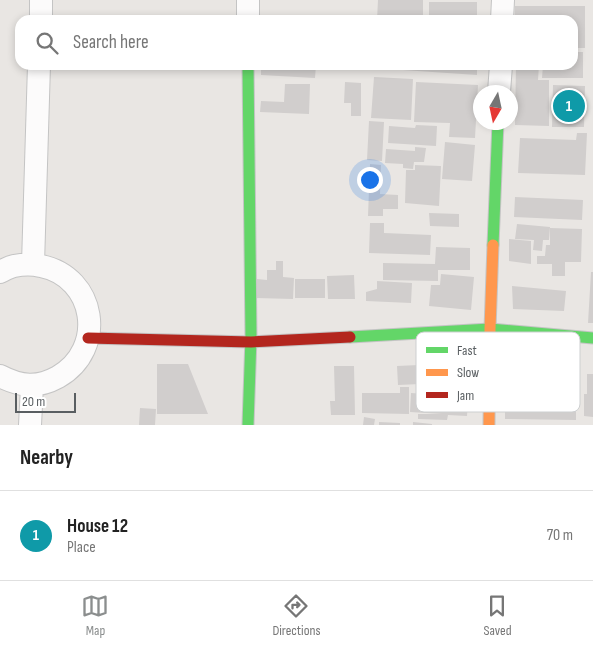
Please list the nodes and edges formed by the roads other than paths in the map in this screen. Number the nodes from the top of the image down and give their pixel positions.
1 (41, 0) edge
2 (248, 0) edge
3 (503, 0) edge
4 (41, 15) edge
5 (248, 15) edge
6 (502, 15) edge
7 (39, 70) edge
8 (248, 70) edge
9 (500, 70) edge
10 (499, 85) edge
11 (498, 130) edge
12 (33, 264) junction
13 (0, 272) edge
14 (490, 329) junction
15 (435, 332) edge
16 (490, 332) edge
17 (524, 332) edge
18 (416, 333) edge
19 (580, 337) edge
20 (88, 338) junction
21 (593, 338) edge
22 (251, 342) junction
23 (0, 376) edge
24 (32, 386) junction
25 (489, 412) edge
26 (30, 425) edge
27 (248, 425) edge
28 (489, 425) edge

1 - 4 street
2 - 5 street
3 - 6 street
7 - 12 street
8 - 22 street
9 - 10 street
11 - 14 street
12 - 13 street
12 - 20 street
14 - 15 street
14 - 16 street
14 - 17 street
18 - 22 street
19 - 21 street
20 - 22 street
20 - 24 street
22 - 27 street
23 - 24 street
24 - 26 street
25 - 28 street

